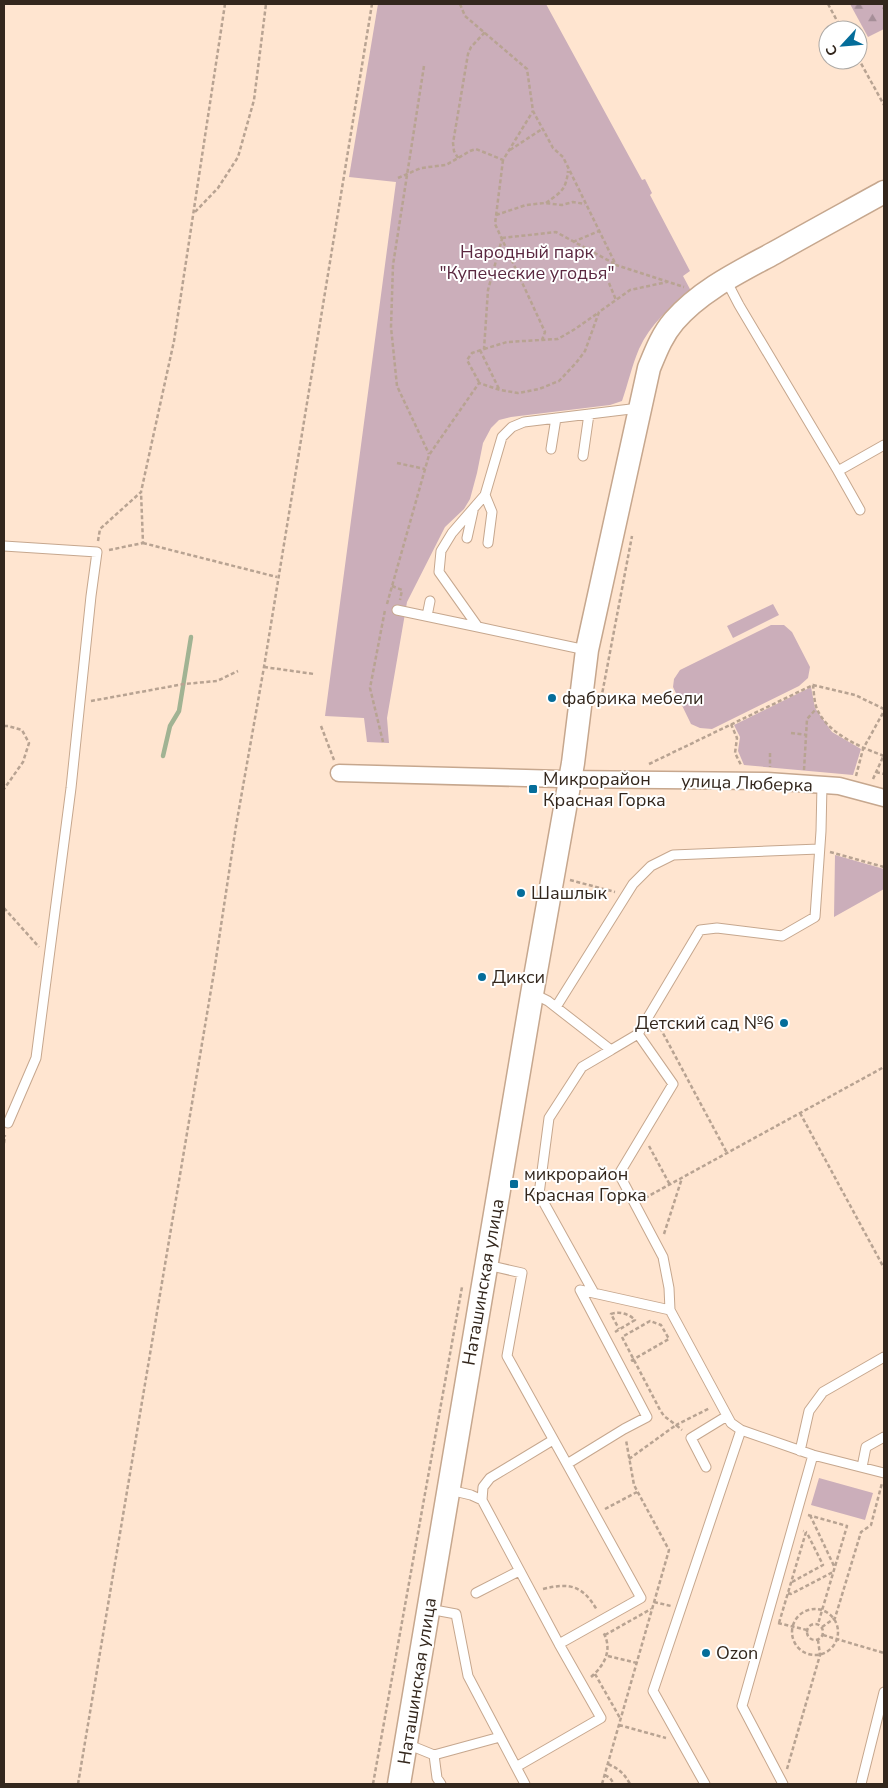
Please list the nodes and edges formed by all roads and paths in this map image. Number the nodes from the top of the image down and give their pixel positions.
1 (225, 4) edge
2 (266, 4) edge
3 (372, 4) edge
4 (460, 4) edge
5 (828, 4) edge
6 (837, 20) edge
7 (485, 32) junction
8 (424, 66) dead end
9 (865, 70) edge
10 (884, 105) edge
11 (533, 111) junction
12 (542, 129) junction
13 (509, 151) junction
14 (458, 158) junction
15 (503, 160) junction
16 (568, 169) junction
17 (345, 174) junction
18 (350, 175) dead end
19 (406, 175) junction
20 (398, 178) dead end
21 (884, 192) edge
22 (545, 203) junction
23 (586, 204) junction
24 (194, 213) junction
25 (496, 215) junction
26 (599, 231) junction
27 (502, 238) junction
28 (573, 242) junction
29 (616, 264) junction
30 (726, 280) junction
31 (666, 282) junction
32 (609, 283) dead end
33 (689, 289) dead end
34 (616, 300) junction
35 (599, 312) junction
36 (542, 340) junction
37 (482, 349) junction
38 (479, 383) junction
39 (500, 390) junction
40 (641, 408) junction
41 (589, 414) junction
42 (556, 418) junction
43 (884, 445) edge
44 (551, 449) dead end
45 (429, 455) junction
46 (583, 456) dead end
47 (397, 464) dead end
48 (425, 469) junction
49 (838, 471) junction
50 (141, 492) junction
51 (485, 495) junction
52 (473, 509) junction
53 (860, 510) dead end
54 (634, 529) dead end
55 (467, 538) dead end
56 (143, 543) junction
57 (488, 543) dead end
58 (4, 546) edge
59 (97, 552) junction
60 (277, 578) junction
61 (430, 601) dead end
62 (397, 610) dead end
63 (427, 616) junction
64 (478, 627) junction
65 (587, 650) junction
66 (264, 667) junction
67 (238, 671) dead end
68 (314, 674) dead end
69 (813, 685) junction
70 (80, 703) junction
71 (600, 705) dead end
72 (816, 708) junction
73 (884, 710) edge
74 (731, 724) junction
75 (4, 726) edge
76 (321, 726) dead end
77 (791, 733) dead end
78 (807, 735) junction
79 (383, 742) dead end
80 (863, 748) junction
81 (770, 753) dead end
82 (884, 756) edge
83 (647, 765) dead end
84 (742, 769) dead end
85 (771, 769) dead end
86 (804, 771) dead end
87 (876, 772) junction
88 (339, 773) joint
89 (884, 774) edge
90 (855, 778) dead end
91 (570, 780) junction
92 (872, 781) dead end
93 (822, 785) junction
94 (4, 789) edge
95 (884, 798) edge
96 (819, 849) junction
97 (884, 867) edge
98 (568, 879) dead end
99 (626, 895) junction
100 (4, 908) edge
101 (48, 957) junction
102 (532, 994) junction
103 (556, 1007) junction
104 (651, 1011) junction
105 (638, 1034) junction
106 (611, 1050) junction
107 (884, 1067) edge
108 (800, 1113) junction
109 (8, 1123) dead end
110 (644, 1136) junction
111 (727, 1153) junction
112 (682, 1178) junction
113 (670, 1185) junction
114 (634, 1204) junction
115 (659, 1250) junction
116 (486, 1265) junction
117 (884, 1268) edge
118 (463, 1284) dead end
119 (594, 1293) junction
120 (670, 1310) junction
121 (619, 1329) junction
122 (605, 1337) junction
123 (884, 1356) edge
124 (634, 1359) junction
125 (620, 1367) junction
126 (720, 1402) junction
127 (728, 1416) junction
128 (676, 1424) junction
129 (741, 1430) junction
130 (884, 1437) edge
131 (691, 1438) junction
132 (553, 1440) junction
133 (800, 1451) junction
134 (813, 1455) junction
135 (629, 1459) dead end
136 (566, 1464) junction
137 (706, 1466) dead end
138 (862, 1467) junction
139 (884, 1474) edge
140 (448, 1490) junction
141 (638, 1492) dead end
142 (482, 1500) junction
143 (797, 1512) junction
144 (594, 1515) junction
145 (810, 1515) junction
146 (806, 1532) dead end
147 (835, 1567) junction
148 (520, 1571) junction
149 (833, 1572) junction
150 (778, 1579) junction
151 (775, 1590) junction
152 (476, 1593) dead end
153 (533, 1595) junction
154 (641, 1598) junction
155 (653, 1608) dead end
156 (681, 1608) junction
157 (429, 1609) junction
158 (822, 1610) junction
159 (834, 1618) junction
160 (767, 1620) junction
161 (600, 1621) junction
162 (818, 1624) junction
163 (793, 1626) junction
164 (822, 1627) junction
165 (807, 1630) junction
166 (605, 1635) junction
167 (823, 1635) junction
168 (838, 1639) junction
169 (818, 1640) junction
170 (559, 1644) junction
171 (884, 1652) edge
172 (820, 1655) junction
173 (608, 1656) junction
174 (637, 1663) dead end
175 (595, 1674) junction
176 (582, 1684) junction
177 (884, 1692) edge
178 (621, 1719) dead end
179 (619, 1725) dead end
180 (676, 1733) junction
181 (500, 1737) junction
182 (407, 1744) junction
183 (434, 1755) junction
184 (608, 1764) dead end
185 (516, 1766) junction
186 (605, 1775) dead end
187 (78, 1784) edge
188 (372, 1784) edge
189 (400, 1784) edge
190 (440, 1784) edge
191 (525, 1784) edge
192 (614, 1784) edge
193 (630, 1784) edge
194 (704, 1784) edge
195 (783, 1784) edge
196 (861, 1784) edge

1 - 24 path
2 - 24 path
3 - 17 path
4 - 7 path
5 - 6 path
7 - 11 path
7 - 14 path
8 - 19 path
9 - 10 path
11 - 12 path
11 - 13 path
12 - 13 path
12 - 16 path
13 - 15 path
14 - 15 path
14 - 19 path
15 - 25 path
16 - 22 path
16 - 23 path
17 - 18 path
17 - 60 path
19 - 20 path
19 - 45 path
21 - 30 street, Наташинская улица
22 - 23 path
22 - 25 path
23 - 26 path
24 - 50 path
25 - 27 path
26 - 28 path
26 - 29 path
27 - 28 path
27 - 36 path
27 - 37 path
28 - 29 path
29 - 31 path
30 - 40 street, Наташинская улица
30 - 49 lane
31 - 33 path
31 - 34 path
32 - 34 path
34 - 35 path
35 - 36 path
35 - 39 path
36 - 37 path
37 - 38 path
37 - 39 path
38 - 39 path
38 - 45 path
40 - 41 lane
40 - 65 street, Наташинская улица
41 - 42 lane
41 - 46 lane
42 - 44 lane
42 - 51 lane
43 - 49 lane
45 - 48 path
47 - 48 path
48 - 79 path
49 - 53 lane
50 - 56 path
50 - 59 path
51 - 52 lane
51 - 57 lane
52 - 55 lane
52 - 64 lane
54 - 71 path
56 - 59 path
56 - 60 path
58 - 59 lane
59 - 70 lane
60 - 66 path
61 - 63 lane
62 - 63 lane
63 - 64 lane
64 - 65 lane
65 - 91 street, Наташинская улица
66 - 68 path
66 - 187 path
67 - 70 path
69 - 72 path
69 - 73 path
69 - 74 path
70 - 101 lane
72 - 78 path
72 - 80 path
73 - 80 path
74 - 83 path
74 - 84 path
75 - 94 path
76 - 88 path
77 - 78 path
78 - 86 path
80 - 82 path
80 - 90 path
81 - 85 path
82 - 87 path
87 - 89 path
87 - 92 path
88 - 91 street, улица Люберка
91 - 93 street, улица Люберка
91 - 102 street, Наташинская улица
93 - 95 street, улица Люберка
93 - 96 lane
96 - 97 path
96 - 99 lane
96 - 104 lane
98 - 99 path
99 - 103 lane
100 - 101 path
101 - 109 lane
102 - 103 lane
102 - 116 street, Наташинская улица
103 - 106 lane
104 - 105 lane
104 - 111 path
105 - 106 lane
105 - 110 lane
106 - 119 lane
107 - 108 path
108 - 111 path
108 - 117 path
110 - 113 path
110 - 114 lane
111 - 112 path
112 - 113 path
112 - 115 path
113 - 114 path
114 - 115 lane
115 - 120 lane
116 - 132 lane
116 - 140 street, Наташинская улица
118 - 188 path
119 - 120 lane
119 - 122 lane
120 - 126 lane
121 - 121 path
121 - 122 path
122 - 125 lane
123 - 133 lane
124 - 124 path
124 - 125 path
124 - 128 path
125 - 136 lane
126 - 127 lane
126 - 128 path
127 - 129 lane
127 - 131 lane
128 - 131 path
128 - 135 path
129 - 133 lane
129 - 156 lane
130 - 138 lane
131 - 137 lane
132 - 136 lane
132 - 142 lane
133 - 134 lane
134 - 138 lane
134 - 143 lane
136 - 144 lane
138 - 139 lane
139 - 159 path
140 - 142 lane
140 - 157 street, Наташинская улица
141 - 144 path
142 - 148 lane
143 - 145 path
143 - 150 lane
144 - 154 lane
145 - 147 path
145 - 147 path
146 - 150 path
147 - 149 path
148 - 152 lane
148 - 153 lane
149 - 151 path
149 - 158 path
150 - 151 lane
151 - 160 lane
153 - 161 path
153 - 170 lane
154 - 156 path
154 - 161 lane
155 - 166 path
156 - 180 lane
157 - 181 lane
157 - 182 street, Наташинская улица
158 - 159 path
158 - 162 path
158 - 163 path
159 - 164 path
159 - 168 path
160 - 163 path
160 - 195 lane
161 - 166 path
161 - 170 lane
162 - 164 path
162 - 165 path
163 - 165 path
163 - 172 path
164 - 167 path
165 - 169 path
166 - 173 path
167 - 168 path
167 - 169 path
168 - 171 path
168 - 172 path
169 - 172 path
170 - 176 lane
172 - 195 path
173 - 174 path
173 - 175 path
175 - 176 path
175 - 178 path
176 - 185 lane
177 - 196 lane
179 - 180 path
180 - 194 lane
181 - 183 lane
181 - 185 lane
182 - 183 lane
182 - 189 street, Наташинская улица
183 - 190 lane
184 - 193 path
185 - 191 lane
186 - 192 path

